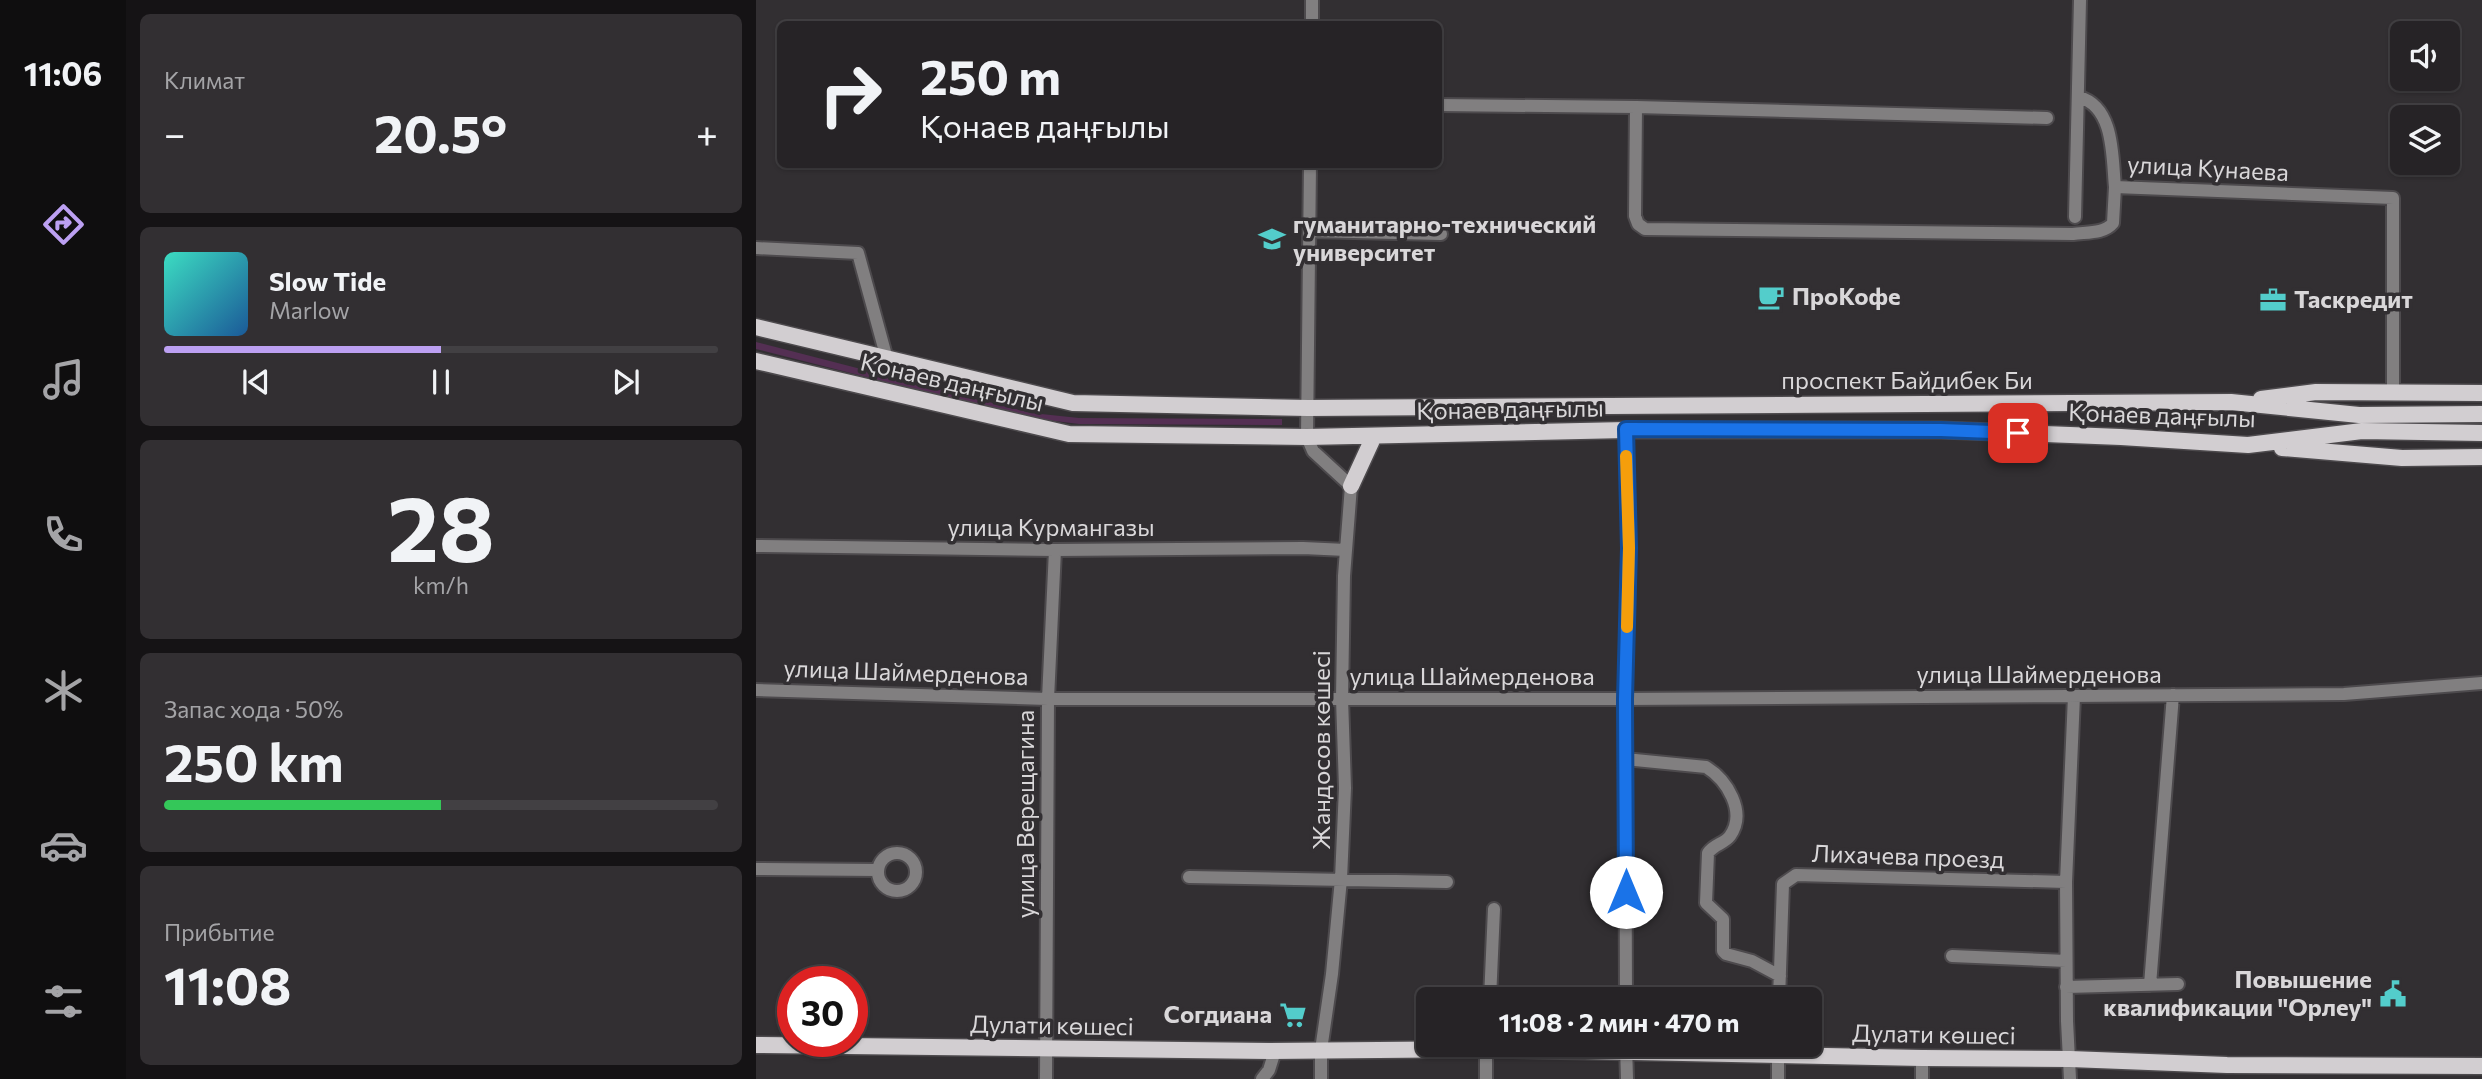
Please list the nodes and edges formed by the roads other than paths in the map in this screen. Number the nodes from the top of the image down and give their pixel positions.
1 (1312, 0) edge
2 (2080, 0) edge
3 (1311, 21) edge
4 (2084, 98) junction
5 (1442, 106) edge
6 (1636, 107) junction
7 (2047, 118) dead end
8 (1310, 168) edge
9 (2115, 187) junction
10 (2075, 217) dead end
11 (1310, 231) junction
12 (1441, 234) dead end
13 (756, 248) edge
14 (756, 327) edge
15 (887, 359) junction
16 (756, 361) edge
17 (2393, 392) junction
18 (2482, 393) edge
19 (2231, 402) junction
20 (1308, 408) junction
21 (1331, 408) joint
22 (2482, 414) edge
23 (1626, 429) junction
24 (2482, 433) edge
25 (1374, 436) junction
26 (1307, 437) junction
27 (2248, 445) junction
28 (2482, 457) edge
29 (1351, 486) junction
30 (756, 546) edge
31 (1055, 550) junction
32 (1346, 550) junction
33 (2482, 682) edge
34 (756, 690) edge
35 (2173, 695) junction
36 (2074, 696) junction
37 (1342, 698) junction
38 (1048, 699) junction
39 (1625, 699) junction
40 (1625, 759) junction
41 (756, 869) edge
42 (878, 870) dead end
43 (1189, 877) dead end
44 (1342, 879) junction
45 (1447, 883) dead end
46 (2066, 883) junction
47 (1494, 909) dead end
48 (1952, 956) dead end
49 (2066, 961) junction
50 (1780, 976) junction
51 (2150, 985) junction
52 (2178, 985) dead end
53 (1491, 987) edge
54 (1626, 987) edge
55 (1780, 987) edge
56 (2066, 987) junction
57 (756, 1045) edge
58 (1416, 1048) edge
59 (1046, 1049) junction
60 (1321, 1050) junction
61 (1275, 1051) junction
62 (1822, 1052) edge
63 (1486, 1057) edge
64 (1626, 1057) edge
65 (1778, 1057) edge
66 (1922, 1058) junction
67 (2070, 1059) junction
68 (2482, 1066) edge
69 (2227, 1072) edge
70 (1046, 1079) edge
71 (1262, 1079) edge
72 (1321, 1079) edge
73 (1486, 1079) edge
74 (1627, 1079) edge
75 (1779, 1079) edge
76 (1922, 1079) edge
77 (2070, 1079) edge

1 - 3 street
2 - 4 street
4 - 9 street, улица Кунаева
4 - 10 street
5 - 6 street
6 - 7 street
6 - 9 street
8 - 11 street
9 - 17 street, улица Кунаева
11 - 12 street
11 - 20 street
13 - 15 street
14 - 15 main road, Қонаев даңғылы
15 - 20 main road, Қонаев даңғылы
16 - 26 main road, Қонаев даңғылы
17 - 18 main road
17 - 19 main road
19 - 21 main road, проспект Байдибек Би
19 - 22 main road, проспект Байдибек Би
20 - 21 main road, Қонаев даңғылы
20 - 26 street
23 - 25 main road, Қонаев даңғылы
23 - 27 main road, Қонаев даңғылы
23 - 39 street
24 - 27 main road, Қонаев даңғылы
25 - 26 main road, Қонаев даңғылы
25 - 29 main road
26 - 29 street
27 - 28 main road
29 - 32 street, Жандосов көшесі
30 - 31 street, улица Курмангазы
31 - 32 street, улица Курмангазы
31 - 38 street, улица Верещагина
32 - 37 street, Жандосов көшесі
33 - 35 street, улица Шаймерденова
34 - 38 street, улица Шаймерденова
35 - 36 street, улица Шаймерденова
35 - 51 street
36 - 39 street, улица Шаймерденова
36 - 46 street
37 - 38 street, улица Шаймерденова
37 - 39 street, улица Шаймерденова
37 - 44 street, Жандосов көшесі
38 - 59 street, улица Верещагина
39 - 40 street
40 - 50 street
40 - 54 street
41 - 42 street
43 - 44 street
44 - 45 street
44 - 60 street, Жандосов көшесі
46 - 49 street
46 - 50 street, Лихачева проезд
47 - 53 street
48 - 49 street
49 - 56 street
50 - 55 street, Лихачева проезд
51 - 52 street
51 - 56 street
56 - 67 street
57 - 59 main road, Дулати көшесі
58 - 60 main road, Дулати көшесі
59 - 61 main road, Дулати көшесі
59 - 70 street, улица Верещагина
60 - 61 main road, Дулати көшесі
60 - 72 street, Жандосов көшесі
61 - 71 street
62 - 66 main road, Дулати көшесі
63 - 73 street
64 - 74 street
65 - 75 street
66 - 67 main road, Дулати көшесі
66 - 76 street
67 - 69 main road, Дулати көшесі
67 - 77 street
68 - 69 main road, Дулати көшесі

